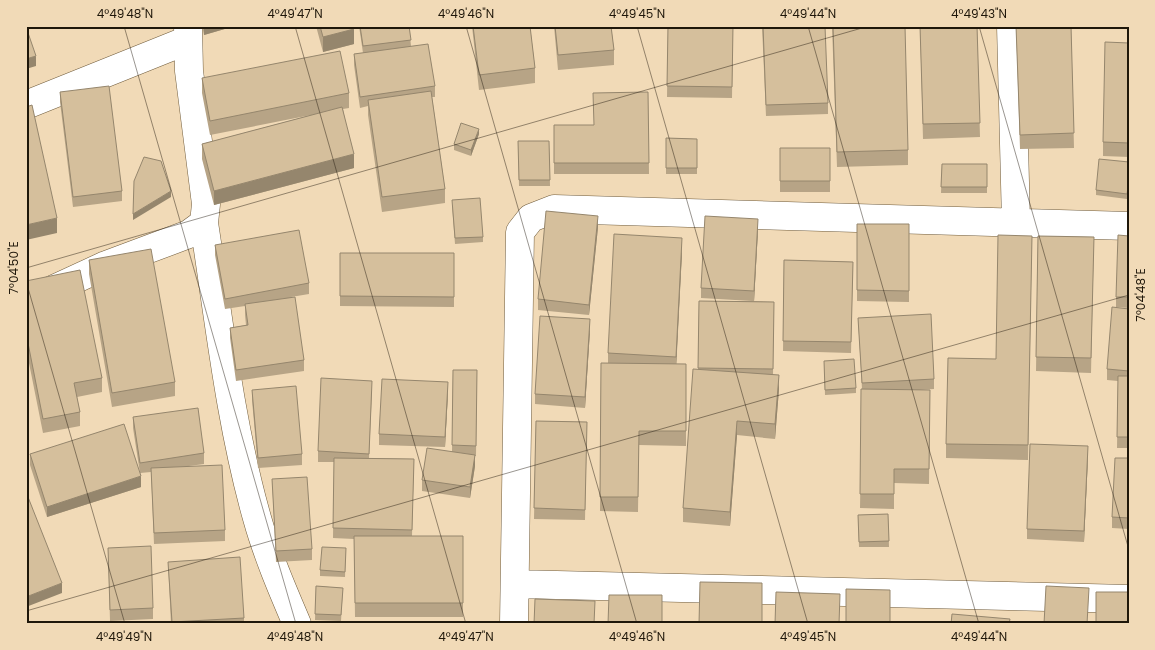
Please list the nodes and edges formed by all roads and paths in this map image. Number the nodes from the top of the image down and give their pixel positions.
1 (1011, 26) edge
2 (188, 33) edge
3 (26, 105) edge
4 (1016, 222) junction
5 (204, 224) junction
6 (1129, 226) edge
7 (26, 302) edge
8 (515, 584) junction
9 (1129, 599) edge
10 (297, 624) edge
11 (514, 624) edge

1 - 4 street
2 - 3 street
2 - 5 street
4 - 6 street
4 - 8 street
5 - 7 street
5 - 10 street
8 - 9 street
8 - 11 street

